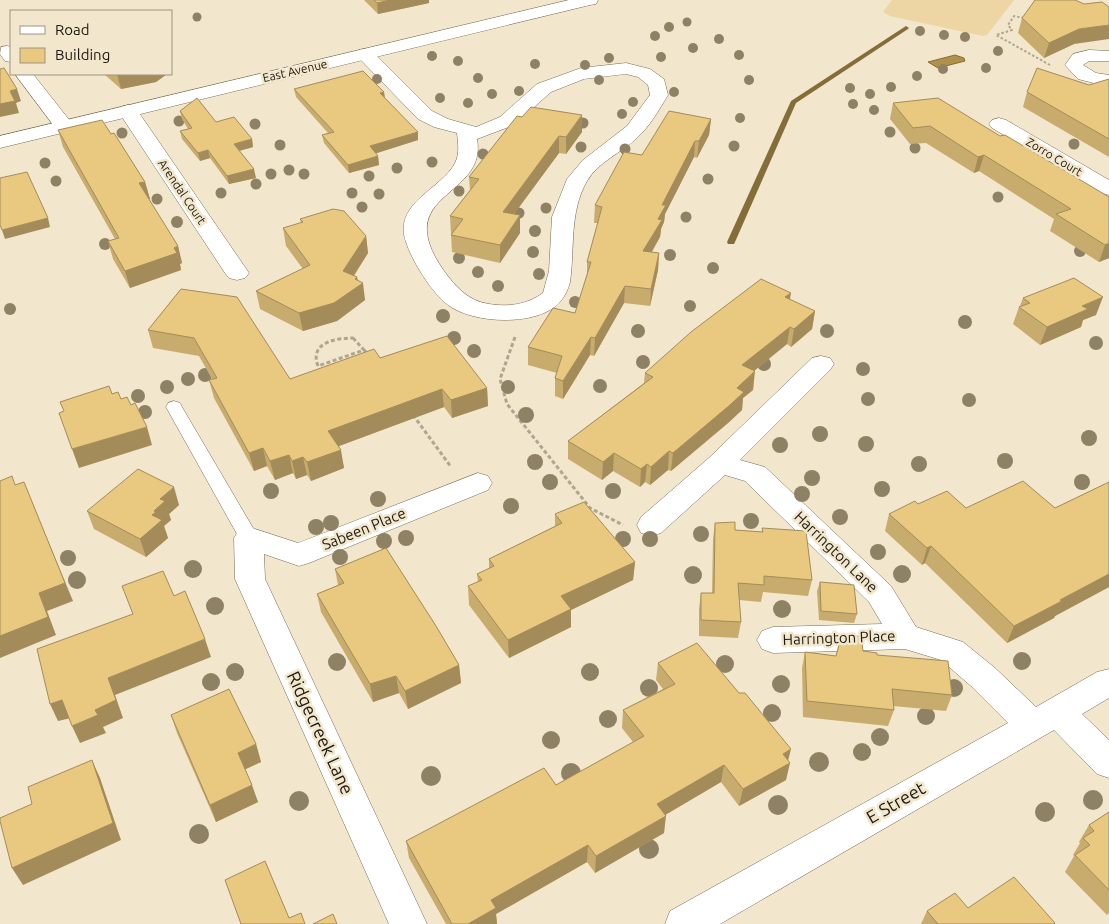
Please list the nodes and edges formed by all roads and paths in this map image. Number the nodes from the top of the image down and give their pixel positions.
1 (590, 0) edge
2 (569, 2) edge
3 (1026, 19) edge
4 (365, 54) junction
5 (1109, 56) edge
6 (1075, 67) junction
7 (25, 75) edge
8 (1109, 81) edge
9 (128, 111) junction
10 (999, 124) dead end
11 (64, 126) junction
12 (466, 131) junction
13 (0, 142) edge
14 (1109, 189) edge
15 (237, 273) dead end
16 (529, 309) junction
17 (365, 350) junction
18 (372, 357) edge
19 (821, 364) dead end
20 (174, 407) dead end
21 (410, 411) edge
22 (720, 464) junction
23 (472, 485) joint
24 (650, 525) joint
25 (249, 538) junction
26 (905, 636) junction
27 (774, 640) dead end
28 (1109, 682) edge
29 (1045, 718) junction
30 (1109, 763) edge
31 (408, 924) edge
32 (684, 924) edge

1 - 2 street, East Avenue
2 - 4 street, East Avenue
3 - 6 path
4 - 9 street, East Avenue
4 - 12 street
5 - 6 street
6 - 8 street
7 - 11 street
9 - 11 street, East Avenue
9 - 15 street, Arendal Court
10 - 14 street, Zorro Court
11 - 13 street, East Avenue
12 - 16 street
12 - 16 street
16 - 24 path
17 - 17 path
17 - 18 path
19 - 22 street
20 - 25 lane
21 - 23 path
22 - 24 street
22 - 26 street, Harrington Lane
23 - 25 street, Sabeen Place
25 - 31 street, Ridgecreek Lane
26 - 27 street, Harrington Place
26 - 29 street
28 - 29 street, E Street
29 - 30 street
29 - 32 street, E Street

